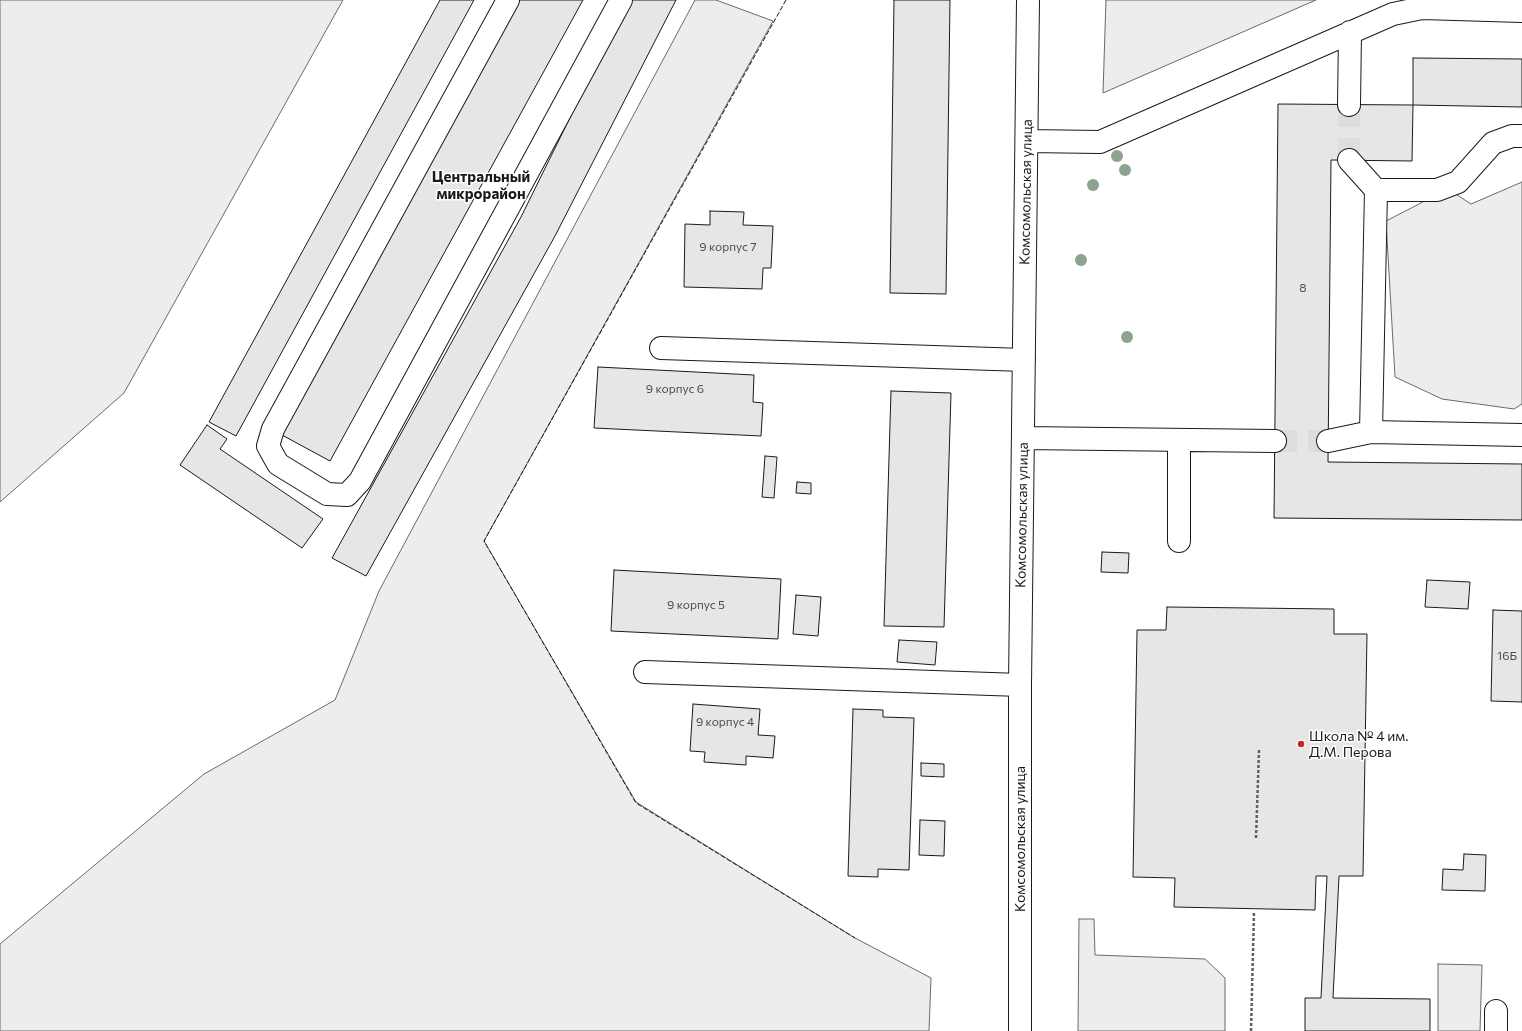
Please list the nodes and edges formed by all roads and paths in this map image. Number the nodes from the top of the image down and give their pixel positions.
1 (508, 0) edge
2 (621, 0) edge
3 (1028, 0) edge
4 (1522, 11) edge
5 (1350, 32) junction
6 (1349, 105) tunnel mouth
7 (1522, 136) edge
8 (1027, 141) junction
9 (1348, 160) tunnel mouth
10 (1376, 190) junction
11 (661, 348) dead end
12 (1024, 360) junction
13 (1370, 432) junction
14 (1522, 435) edge
15 (1023, 438) junction
16 (1179, 440) junction
17 (1275, 441) tunnel mouth
18 (1328, 441) tunnel mouth
19 (1179, 541) dead end
20 (645, 672) dead end
21 (1020, 685) junction
22 (1259, 750) dead end
23 (1256, 838) dead end
24 (1254, 912) dead end
25 (1020, 1031) edge
26 (1251, 1031) edge

1 - 2 street
3 - 8 street, Комсомольская улица
4 - 5 street
5 - 6 street
5 - 8 street
7 - 10 street
8 - 12 street, Комсомольская улица
9 - 10 street
10 - 13 street
11 - 12 street
12 - 15 street, Комсомольская улица
13 - 14 street
13 - 18 street
15 - 16 street
15 - 21 street, Комсомольская улица
16 - 17 street
16 - 19 street
20 - 21 street
21 - 25 street, Комсомольская улица
22 - 23 path
24 - 26 path

